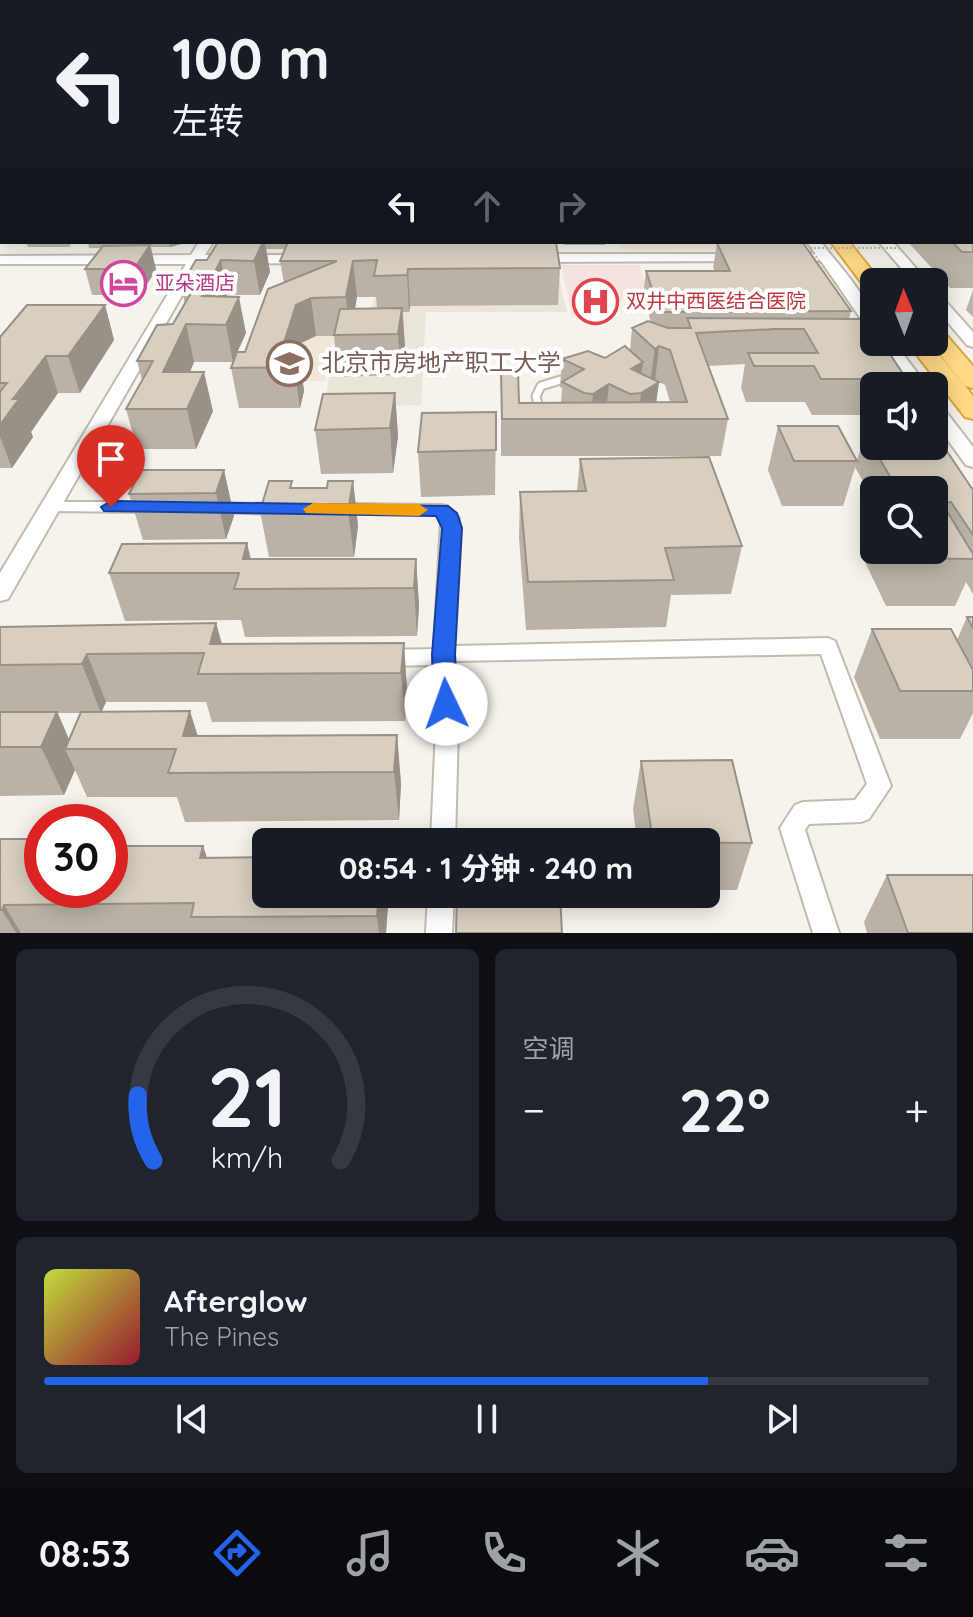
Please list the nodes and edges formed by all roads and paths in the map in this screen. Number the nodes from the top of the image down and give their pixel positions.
1 (205, 244) edge
2 (842, 244) edge
3 (863, 244) edge
4 (888, 244) edge
5 (902, 248) dead end
6 (828, 250) edge
7 (510, 258) edge
8 (762, 258) edge
9 (777, 258) edge
10 (325, 259) edge
11 (0, 260) edge
12 (196, 260) junction
13 (859, 267) joint
14 (882, 268) edge
15 (909, 268) edge
16 (838, 287) edge
17 (860, 303) edge
18 (948, 313) edge
19 (973, 342) edge
20 (948, 346) edge
21 (948, 349) edge
22 (951, 353) junction
23 (894, 356) edge
24 (929, 356) edge
25 (907, 372) edge
26 (574, 376) edge
27 (973, 381) edge
28 (973, 412) edge
29 (545, 418) edge
30 (948, 427) edge
31 (973, 461) edge
32 (51, 507) junction
33 (0, 593) edge
34 (444, 655) junction
35 (359, 658) edge
36 (443, 828) edge
37 (440, 908) edge
38 (439, 933) edge
39 (826, 933) edge

1 - 12 street
2 - 13 highway
3 - 14 highway
4 - 15 street
5 - 16 path, bridge
6 - 9 street
6 - 13 highway
6 - 17 street
7 - 8 street
10 - 12 street
11 - 12 street
12 - 32 street
18 - 19 street
20 - 22 highway
21 - 22 highway
22 - 27 highway
23 - 25 street
24 - 28 highway
26 - 29 lane
30 - 31 street
32 - 33 street
32 - 34 street
34 - 35 street
34 - 36 street
34 - 39 street
37 - 38 street

